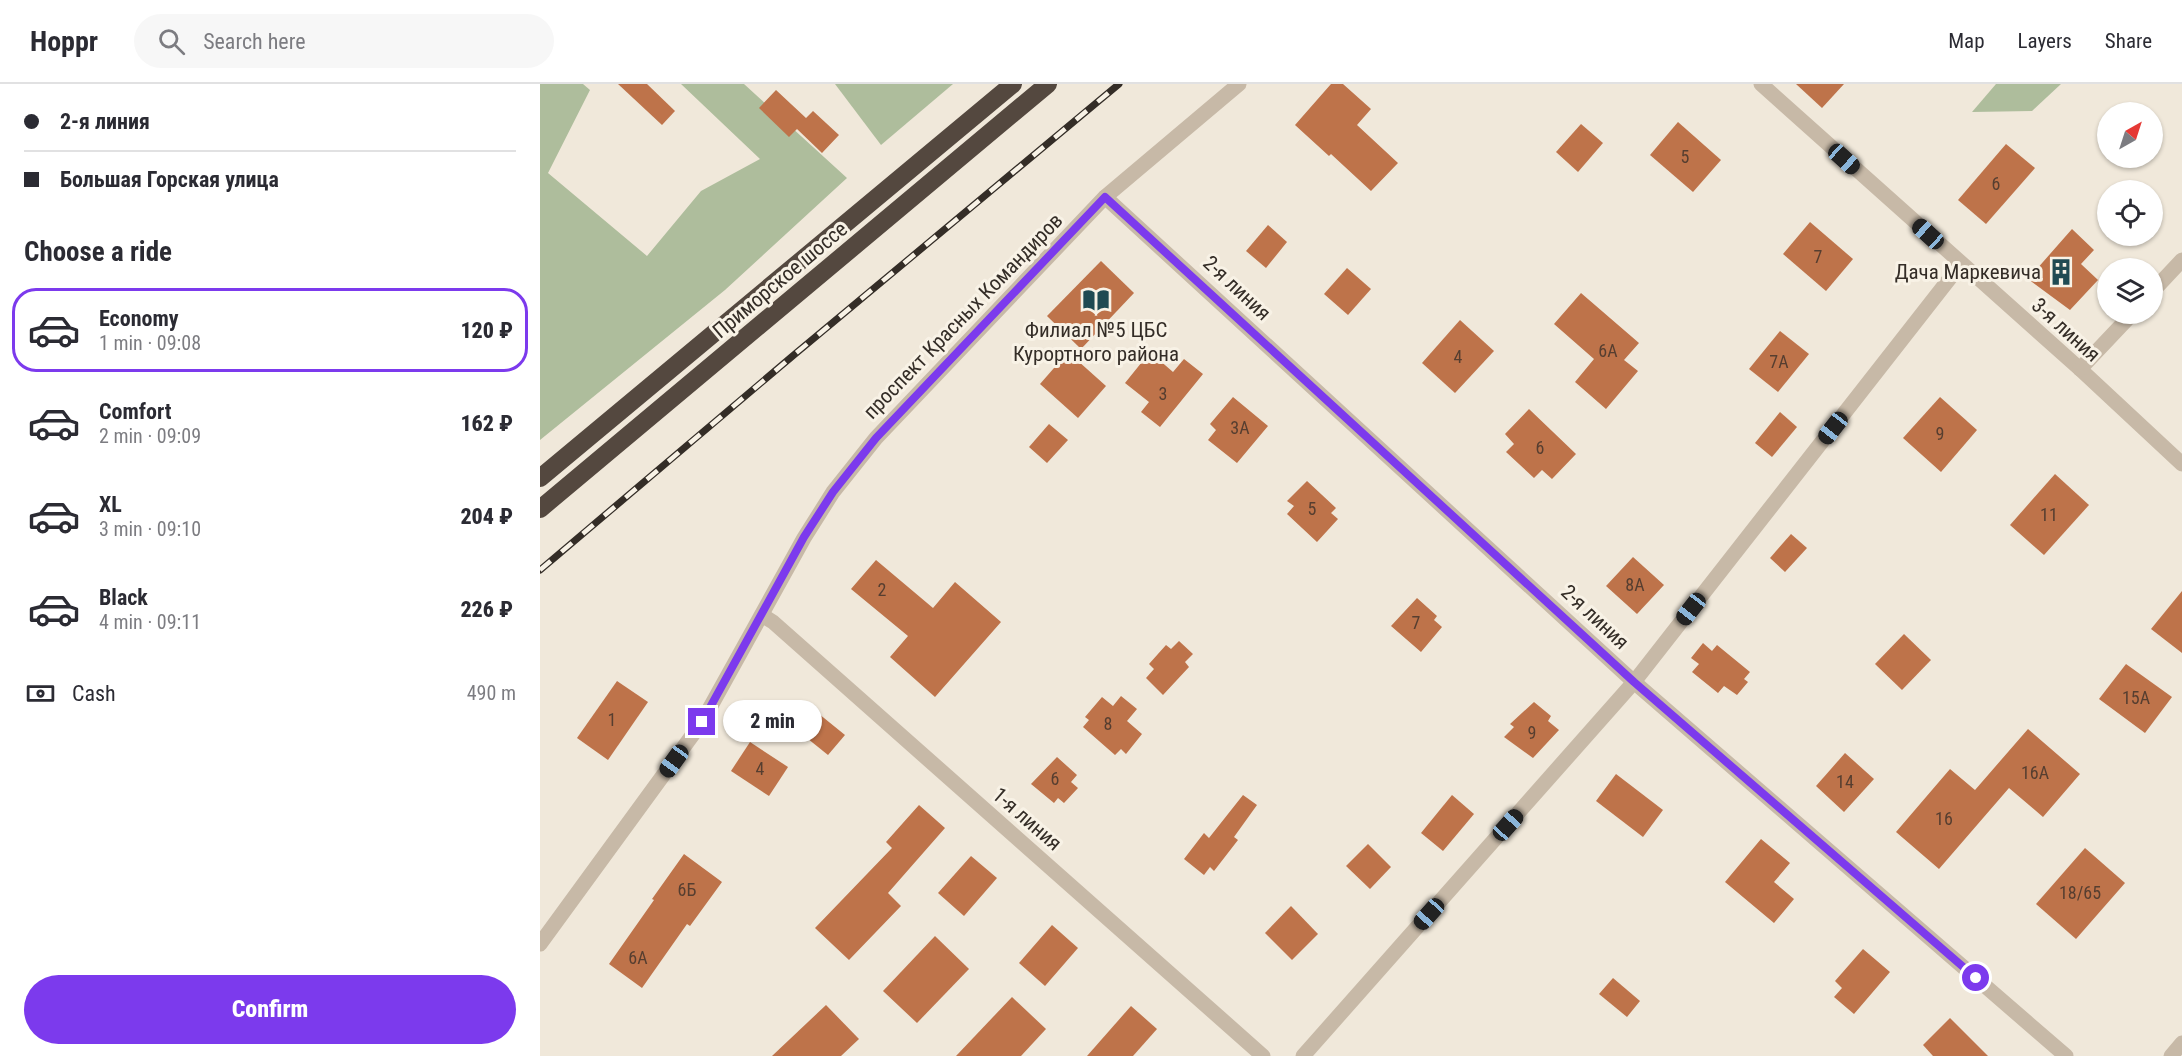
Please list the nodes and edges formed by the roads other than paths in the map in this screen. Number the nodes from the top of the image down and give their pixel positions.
1 (1013, 84) edge
2 (1048, 84) edge
3 (1239, 84) edge
4 (1761, 84) edge
5 (1105, 197) junction
6 (2182, 260) edge
7 (1961, 264) junction
8 (2163, 280) edge
9 (2123, 324) edge
10 (2080, 369) junction
11 (2182, 464) edge
12 (540, 477) edge
13 (540, 509) edge
14 (762, 615) junction
15 (1634, 682) junction
16 (540, 944) edge
17 (2182, 1043) edge
18 (1263, 1056) edge
19 (1303, 1056) edge
20 (2066, 1056) edge
21 (2170, 1056) edge

1 - 12 highway, Приморское шоссе
2 - 13 highway, Приморское шоссе
3 - 5 street, проспект Красных Командиров
4 - 7 street, 3-я линия
5 - 14 street, проспект Красных Командиров
5 - 15 street, 2-я линия
6 - 8 street
7 - 10 street, 3-я линия
7 - 15 street
9 - 10 street
10 - 11 street, 3-я линия
14 - 16 street, проспект Красных Командиров
14 - 18 street, 1-я линия
15 - 19 street
15 - 20 street, 2-я линия
17 - 21 street

